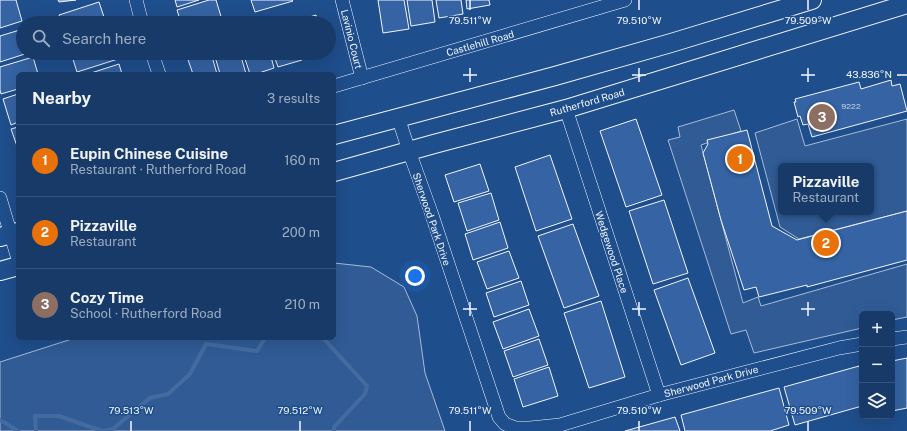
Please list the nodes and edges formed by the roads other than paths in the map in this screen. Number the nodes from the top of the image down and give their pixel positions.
1 (136, 0) edge
2 (342, 0) edge
3 (626, 0) edge
4 (812, 0) edge
5 (907, 4) edge
6 (140, 16) edge
7 (154, 60) edge
8 (157, 72) edge
9 (362, 78) junction
10 (336, 85) edge
11 (566, 109) junction
12 (398, 117) junction
13 (336, 134) edge
14 (409, 152) junction
15 (336, 171) edge
16 (0, 198) edge
17 (10, 234) edge
18 (16, 253) edge
19 (16, 267) edge
20 (0, 271) edge
21 (907, 337) edge
22 (895, 339) edge
23 (859, 345) edge
24 (659, 395) junction
25 (560, 428) edge

1 - 6 street
2 - 9 street, Lavinio Court
3 - 9 street, Castlehill Road
4 - 12 main road
5 - 11 main road, Rutherford Road
7 - 8 street
9 - 10 street, Castlehill Road
11 - 14 main road, Rutherford Road
11 - 24 street, Wedgewood Place
12 - 13 main road
12 - 14 street, Sherwood Park Drive
14 - 15 main road, Rutherford Road
14 - 25 street, Sherwood Park Drive
16 - 17 street
17 - 18 street
19 - 20 main road
21 - 22 street
23 - 24 street, Sherwood Park Drive
24 - 25 street, Sherwood Park Drive

